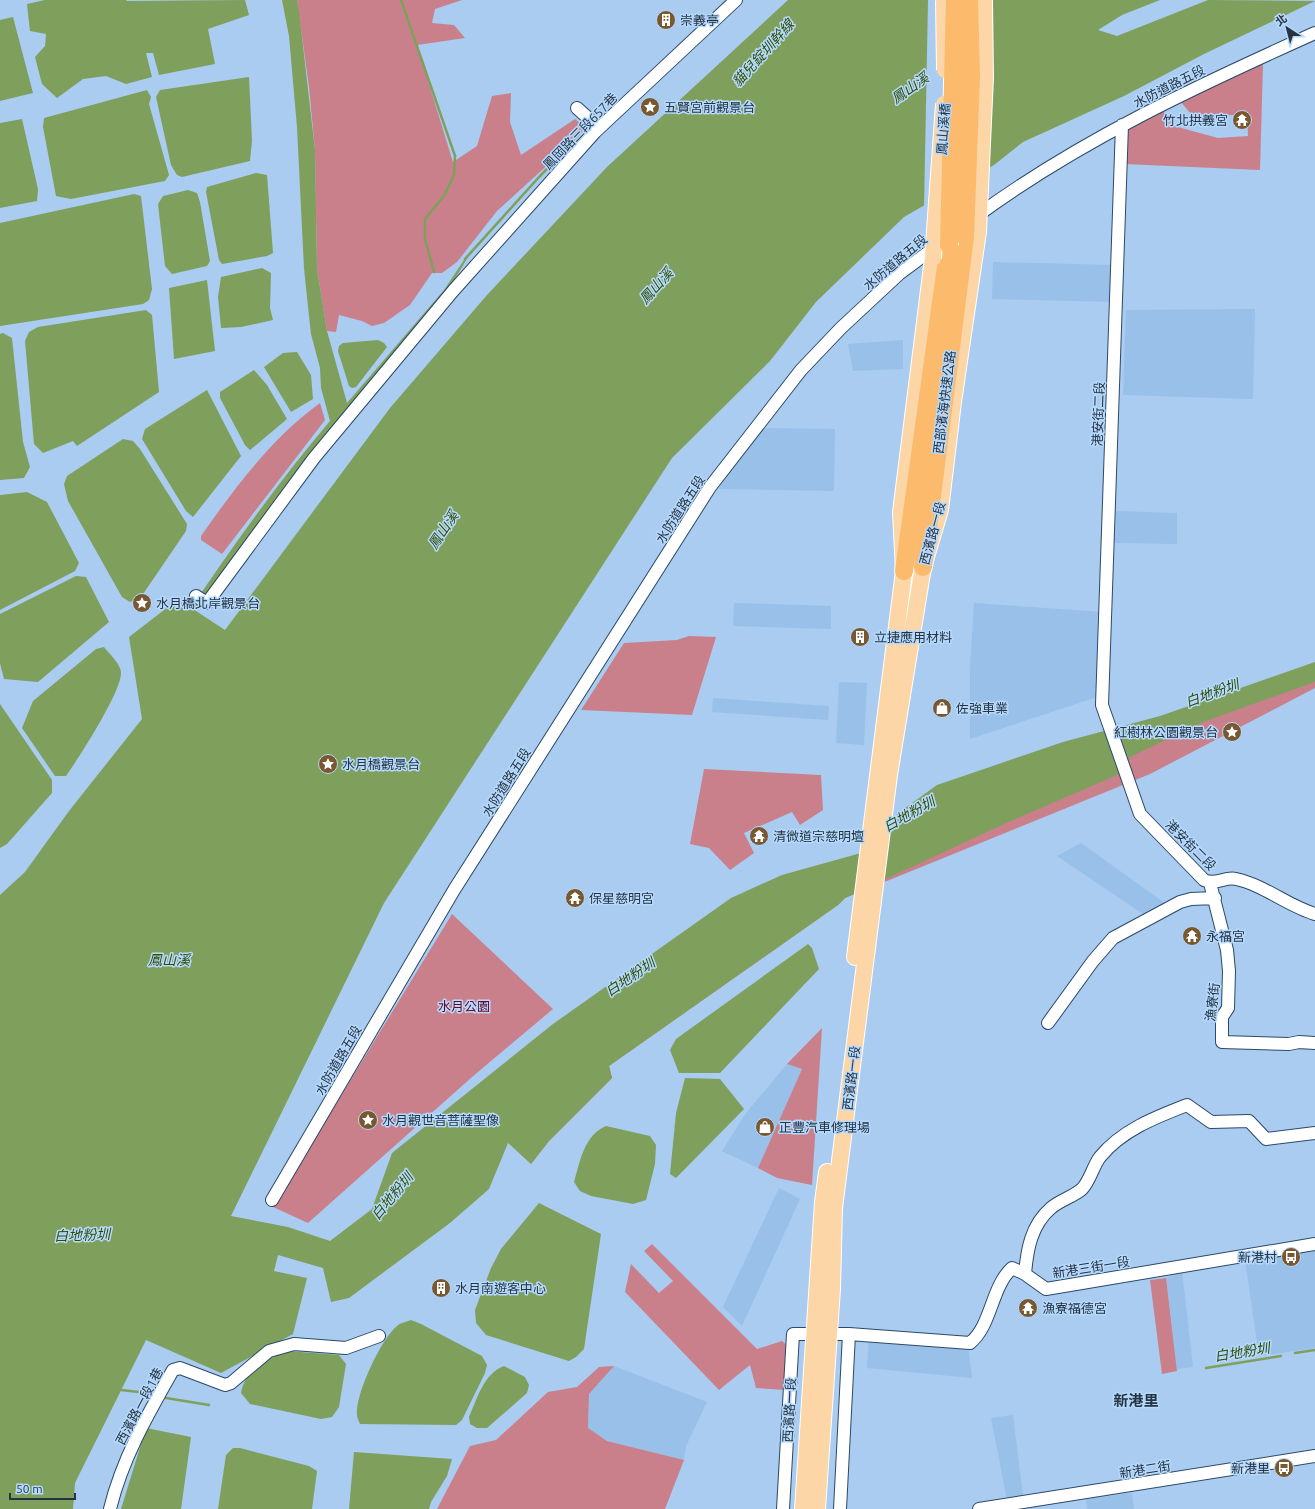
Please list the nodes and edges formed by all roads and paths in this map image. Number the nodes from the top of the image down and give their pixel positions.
1 (736, 0) edge
2 (944, 0) edge
3 (955, 0) edge
4 (969, 0) edge
5 (984, 0) edge
6 (1315, 33) edge
7 (577, 108) dead end
8 (595, 124) junction
9 (1122, 125) junction
10 (964, 238) junction
11 (933, 258) joint
12 (923, 567) joint
13 (904, 571) junction
14 (196, 596) dead end
15 (877, 833) junction
16 (1210, 883) junction
17 (1215, 898) junction
18 (1315, 914) edge
19 (1048, 1023) dead end
20 (1315, 1043) edge
21 (1315, 1133) edge
22 (272, 1200) dead end
23 (1315, 1244) edge
24 (1025, 1274) junction
25 (822, 1334) junction
26 (849, 1334) junction
27 (379, 1336) dead end
28 (1315, 1456) edge
29 (110, 1509) edge
30 (783, 1509) edge
31 (803, 1509) edge
32 (817, 1509) edge
33 (840, 1509) edge
34 (979, 1509) edge

1 - 8 street, 鳳岡路三段657巷
2 - 11 main road, 鳳山溪橋, bridge
3 - 10 highway, 鳳山溪橋, bridge
4 - 10 highway, 鳳山溪橋, bridge
5 - 10 main road, bridge
6 - 9 street, 水防道路五段
7 - 8 street
8 - 14 street, 鳳岡路三段657巷
9 - 16 street, 港安街二段
9 - 22 street, 水防道路五段
10 - 12 highway, 西部濱海快速公路
10 - 13 highway, 西部濱海快速公路
11 - 13 main road, 西濱路一段
12 - 15 main road, 西濱路一段
13 - 15 main road, 西濱路一段
15 - 25 main road, 西濱路一段
15 - 25 main road, 西濱路一段
16 - 17 street, 漁寮街
16 - 18 street, 港安街二段
17 - 19 street
17 - 20 street, 漁寮街
21 - 24 street
23 - 24 street, 新港三街一段
24 - 26 street, 新港三街一段
25 - 26 street, 西濱路一段
25 - 30 street, 西濱路一段
25 - 31 main road, 西濱路一段
25 - 32 main road, 西濱路一段
26 - 33 street
27 - 29 street, 西濱路一段1巷
28 - 34 street, 新港二街

